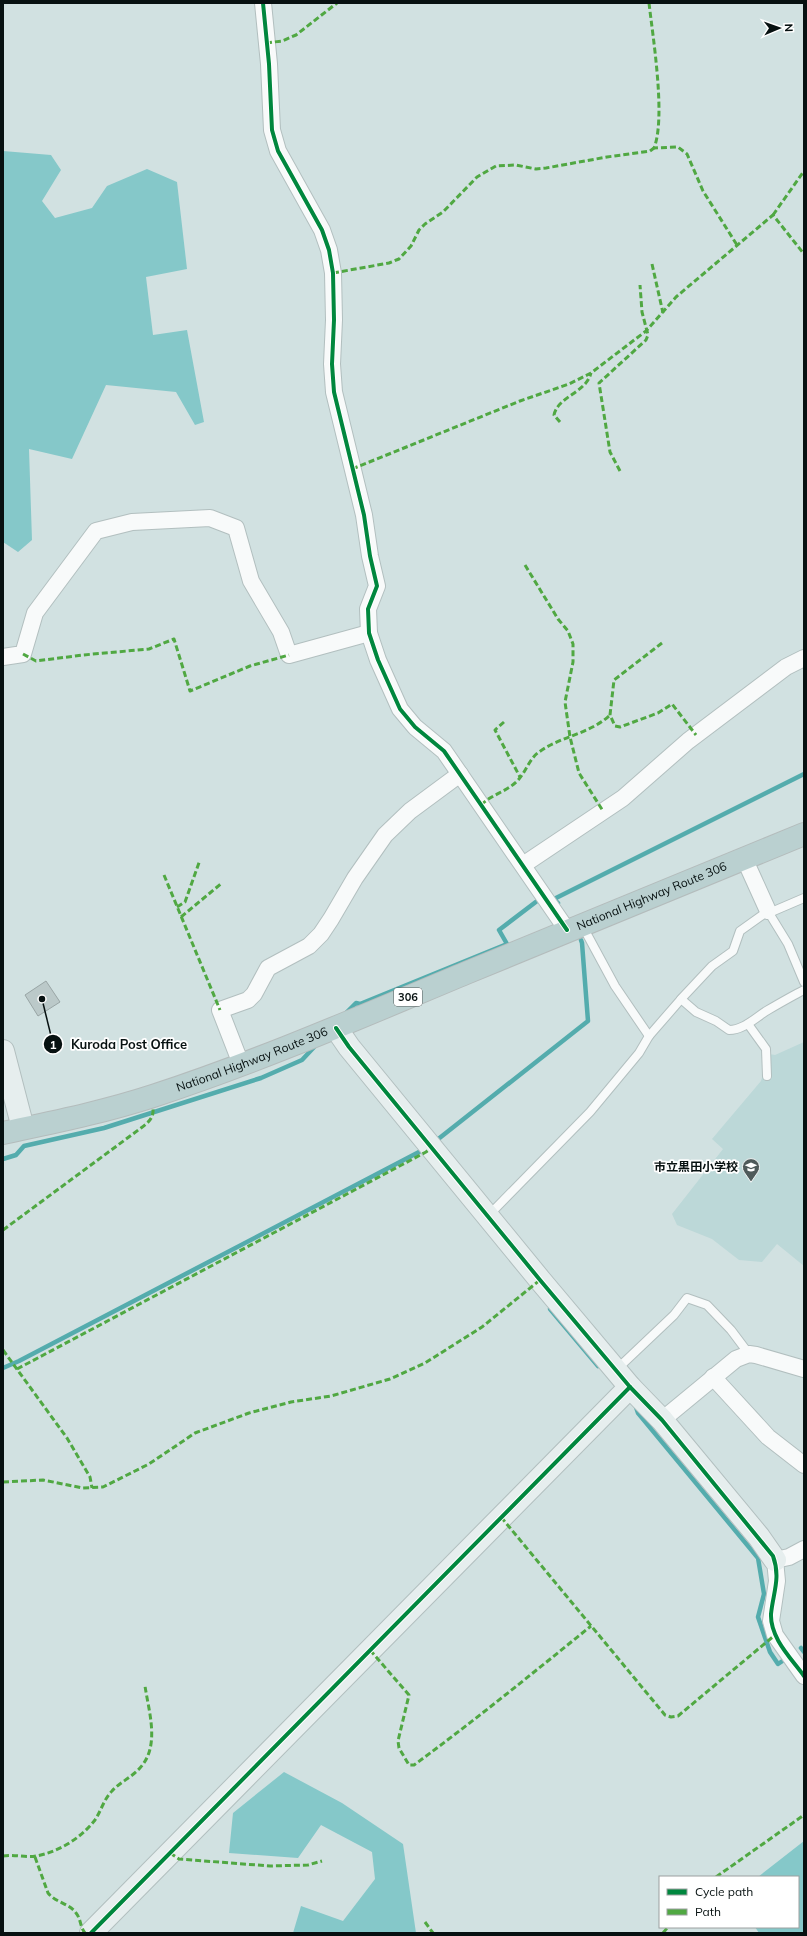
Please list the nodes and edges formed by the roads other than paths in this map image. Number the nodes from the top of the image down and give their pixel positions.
1 (263, 3) edge
2 (369, 633) junction
3 (3, 657) edge
4 (804, 658) edge
5 (460, 774) junction
6 (804, 834) edge
7 (744, 858) junction
8 (523, 865) junction
9 (804, 898) edge
10 (769, 912) junction
11 (574, 928) junction
12 (804, 982) edge
13 (804, 990) edge
14 (681, 999) junction
15 (748, 1024) junction
16 (336, 1028) junction
17 (649, 1036) junction
18 (3, 1051) edge
19 (241, 1064) junction
20 (767, 1076) dead end
21 (13, 1130) edge
22 (488, 1217) junction
23 (749, 1354) junction
24 (804, 1369) edge
25 (615, 1370) junction
26 (713, 1377) junction
27 (630, 1387) junction
28 (662, 1420) junction
29 (804, 1465) edge
30 (804, 1549) edge
31 (775, 1560) junction
32 (804, 1676) edge
33 (90, 1933) edge

1 - 2 street
2 - 3 street
2 - 5 street
4 - 8 street
5 - 8 street
5 - 19 street
6 - 7 highway, National Highway Route 306 / 306
7 - 10 street
7 - 11 highway, National Highway Route 306 / 306
8 - 11 street
9 - 10 lane
10 - 12 lane
10 - 14 lane
11 - 16 highway, National Highway Route 306 / 306
11 - 17 lane
13 - 15 lane
14 - 15 lane
14 - 17 lane
15 - 20 lane
16 - 19 highway, National Highway Route 306 / 306
16 - 22 street
17 - 22 lane
18 - 21 street
19 - 21 highway, National Highway Route 306 / 306
22 - 25 street
23 - 24 street
23 - 25 lane
23 - 26 street
25 - 27 street
26 - 28 street
26 - 29 street
27 - 28 street
27 - 33 street
28 - 31 street
30 - 31 street
31 - 32 street

